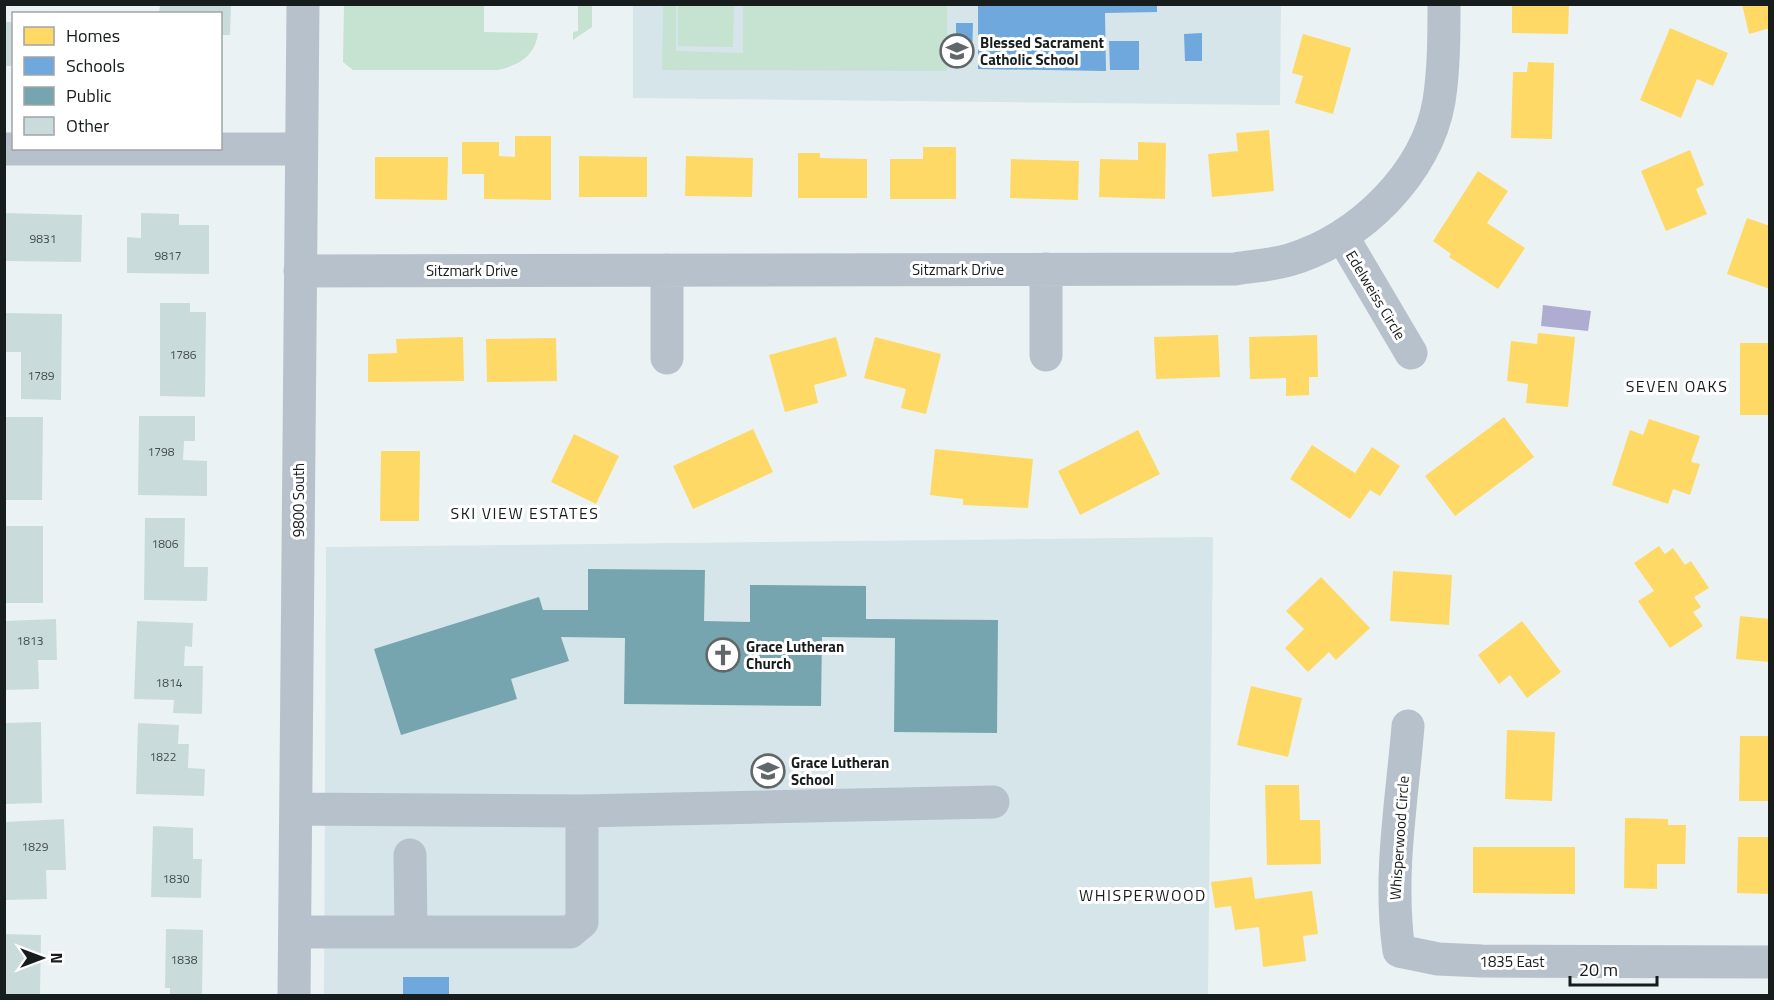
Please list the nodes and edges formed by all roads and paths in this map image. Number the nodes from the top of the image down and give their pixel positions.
1 (303, 4) edge
2 (1444, 4) edge
3 (222, 149) edge
4 (301, 149) junction
5 (1342, 236) junction
6 (1046, 269) junction
7 (667, 270) junction
8 (300, 271) junction
9 (1411, 353) dead end
10 (1046, 355) dead end
11 (667, 358) dead end
12 (1408, 726) dead end
13 (993, 802) dead end
14 (296, 809) junction
15 (582, 811) junction
16 (410, 855) dead end
17 (295, 932) junction
18 (411, 932) junction
19 (1399, 951) joint
20 (1770, 962) edge
21 (294, 996) edge

1 - 4 street, 9800 South
2 - 5 street, Sitzmark Drive
3 - 4 street
4 - 8 street, 9800 South
5 - 6 street, Sitzmark Drive
5 - 9 street, Edelweiss Circle
6 - 7 street, Sitzmark Drive
6 - 10 street
7 - 8 street, Sitzmark Drive
7 - 11 street
8 - 14 street, 9800 South
12 - 19 street, Whisperwood Circle
13 - 15 street
14 - 15 street
14 - 17 street, 9800 South
15 - 18 street
16 - 18 street
17 - 18 street
17 - 21 street, 9800 South
19 - 20 street, 1835 East

